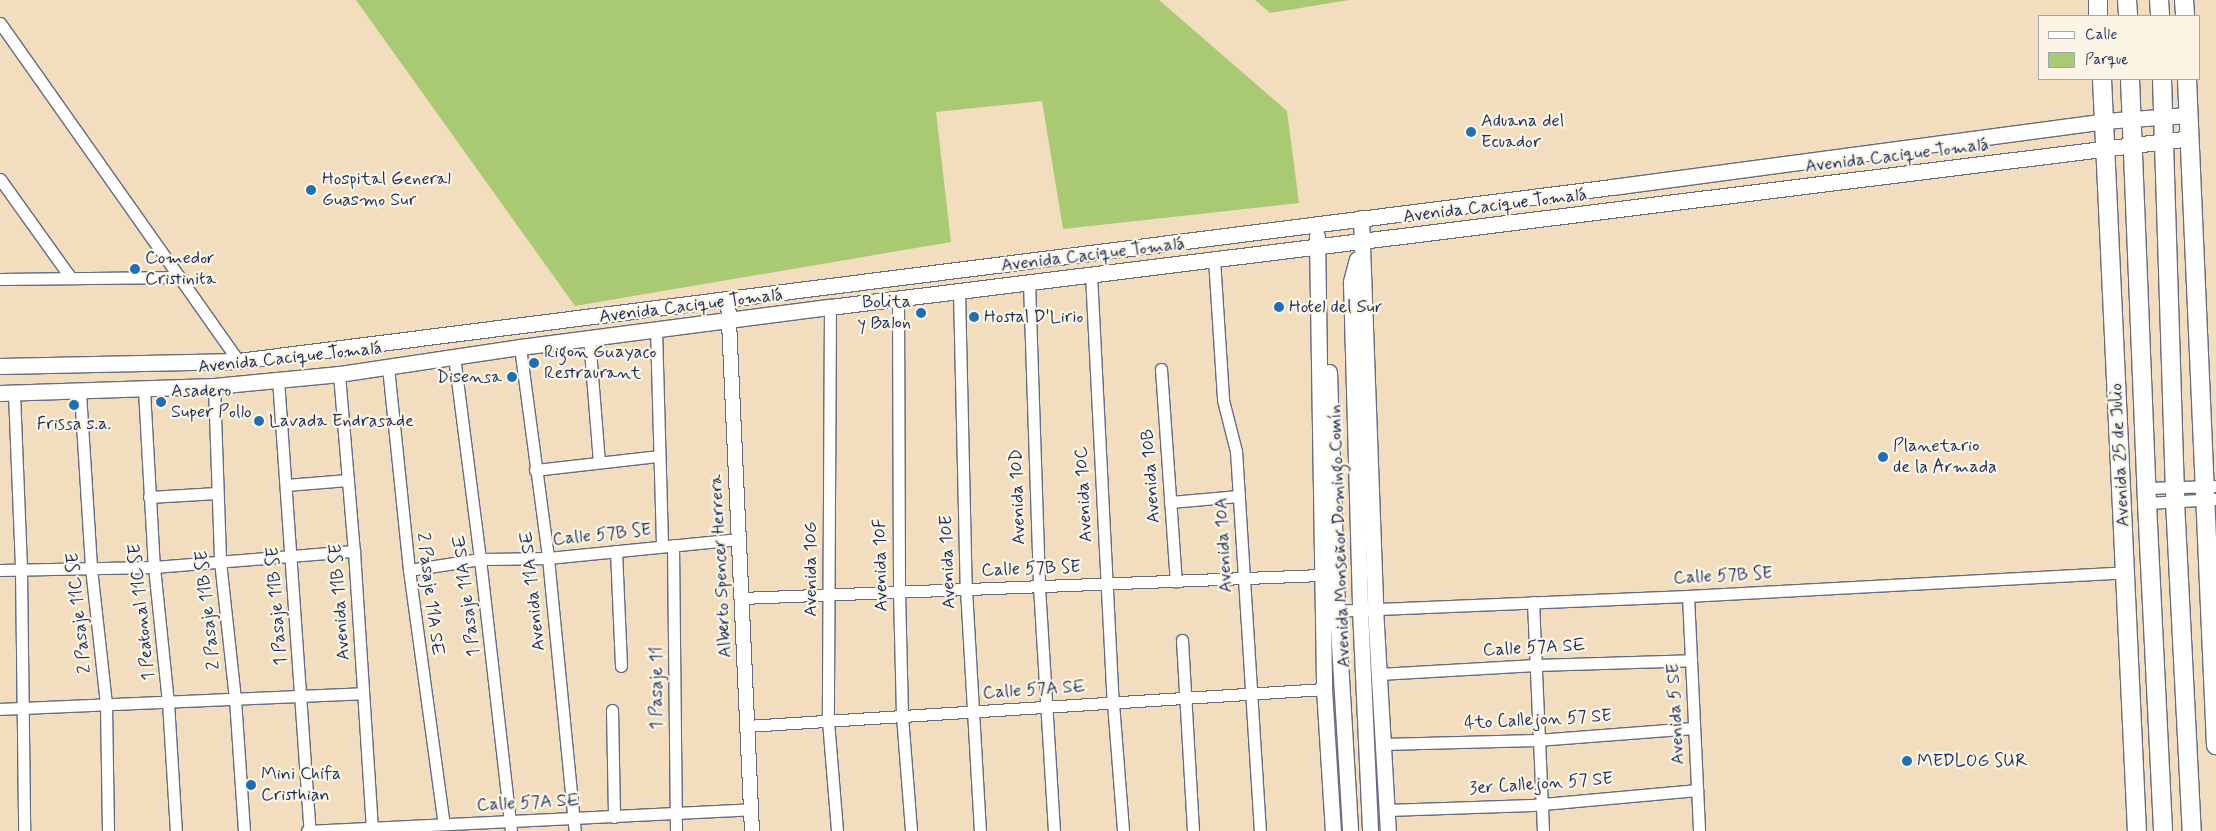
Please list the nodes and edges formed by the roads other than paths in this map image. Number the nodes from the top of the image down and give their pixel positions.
1 (2098, 0) edge
2 (2127, 0) edge
3 (2159, 0) edge
4 (2184, 0) edge
5 (2098, 15) edge
6 (2128, 15) edge
7 (2160, 15) edge
8 (2185, 15) edge
9 (0, 23) edge
10 (2102, 80) edge
11 (2130, 80) edge
12 (2162, 80) edge
13 (2187, 80) edge
14 (2189, 115) junction
15 (2163, 117) junction
16 (2131, 120) junction
17 (2104, 122) junction
18 (2190, 138) junction
19 (2163, 142) junction
20 (2132, 146) junction
21 (2106, 149) junction
22 (0, 179) edge
23 (1361, 218) junction
24 (1317, 225) junction
25 (1362, 241) junction
26 (1318, 246) junction
27 (1214, 259) junction
28 (1091, 274) junction
29 (180, 277) junction
30 (71, 278) junction
31 (0, 279) edge
32 (1029, 282) junction
33 (959, 291) junction
34 (728, 298) junction
35 (898, 298) junction
36 (830, 307) junction
37 (729, 320) junction
38 (656, 329) junction
39 (589, 338) junction
40 (520, 347) junction
41 (454, 356) junction
42 (238, 361) junction
43 (0, 366) edge
44 (388, 367) junction
45 (1162, 369) dead end
46 (339, 374) junction
47 (278, 379) junction
48 (214, 386) junction
49 (144, 390) junction
50 (80, 392) junction
51 (7, 393) edge
52 (658, 456) junction
53 (599, 462) junction
54 (535, 470) junction
55 (348, 480) junction
56 (286, 485) junction
57 (2174, 486) junction
58 (2146, 488) junction
59 (2210, 492) edge
60 (218, 493) junction
61 (1239, 496) junction
62 (149, 497) junction
63 (1170, 502) junction
64 (2148, 522) junction
65 (2176, 528) junction
66 (739, 539) junction
67 (668, 546) junction
68 (354, 551) junction
69 (616, 551) junction
70 (290, 555) junction
71 (548, 558) junction
72 (480, 559) junction
73 (220, 561) junction
74 (154, 567) junction
75 (91, 568) junction
76 (21, 569) junction
77 (0, 570) edge
78 (409, 570) junction
79 (2125, 572) junction
80 (1321, 575) junction
81 (1244, 578) junction
82 (1176, 581) junction
83 (1106, 583) junction
84 (1039, 586) junction
85 (966, 589) junction
86 (898, 592) junction
87 (829, 594) junction
88 (1688, 596) junction
89 (741, 598) junction
90 (1533, 602) junction
91 (1367, 608) junction
92 (1330, 611) junction
93 (1182, 640) dead end
94 (1691, 660) junction
95 (1536, 665) junction
96 (621, 666) dead end
97 (1379, 674) junction
98 (1324, 689) junction
99 (363, 693) junction
100 (1250, 694) junction
101 (301, 696) junction
102 (1185, 698) junction
103 (235, 699) junction
104 (168, 702) junction
105 (1113, 703) junction
106 (106, 704) junction
107 (1045, 707) junction
108 (22, 708) junction
109 (0, 709) edge
110 (612, 710) dead end
111 (972, 712) junction
112 (902, 716) junction
113 (828, 721) junction
114 (747, 726) junction
115 (1694, 728) junction
116 (1537, 740) junction
117 (1383, 744) junction
118 (2216, 745) edge
119 (1697, 790) junction
120 (1541, 804) junction
121 (751, 809) junction
122 (1387, 810) junction
123 (676, 813) junction
124 (614, 817) junction
125 (574, 818) junction
126 (444, 824) junction
127 (511, 826) edge
128 (372, 828) junction
129 (400, 829) edge
130 (334, 830) edge
131 (24, 831) edge
132 (108, 831) edge
133 (176, 831) edge
134 (244, 831) edge
135 (309, 831) edge
136 (575, 831) edge
137 (676, 831) edge
138 (752, 831) edge
139 (836, 831) edge
140 (911, 831) edge
141 (980, 831) edge
142 (1054, 831) edge
143 (1123, 831) edge
144 (1193, 831) edge
145 (1260, 831) edge
146 (1333, 831) edge
147 (1350, 831) edge
148 (1370, 831) edge
149 (1388, 831) edge
150 (1542, 831) edge
151 (1699, 831) edge
152 (2137, 831) edge
153 (2163, 831) edge
154 (2192, 831) edge

1 - 5 main road
2 - 6 main road
3 - 7 main road
4 - 8 main road
9 - 29 street
10 - 17 main road, Avenida 25 de Julio
11 - 16 main road, Avenida 25 de Julio
12 - 15 main road
13 - 14 main road
14 - 15 main road, Avenida Cacique Tomalá
14 - 18 main road
15 - 16 main road, Avenida Cacique Tomalá
15 - 19 main road
16 - 17 main road, Avenida Cacique Tomalá
16 - 20 main road, Avenida 25 de Julio
17 - 21 main road, Avenida 25 de Julio
17 - 23 main road, Avenida Cacique Tomalá
18 - 19 main road, Avenida Cacique Tomalá
18 - 59 main road
19 - 20 main road, Avenida Cacique Tomalá
19 - 57 main road
20 - 21 main road, Avenida Cacique Tomalá
20 - 58 main road, Avenida 25 de Julio
21 - 25 main road, Avenida Cacique Tomalá
21 - 79 main road, Avenida 25 de Julio
22 - 30 street
23 - 24 main road, Avenida Cacique Tomalá
23 - 25 main road, Avenida Monseñor Domingo Comín
24 - 26 main road, Avenida Monseñor Domingo Comín
24 - 34 main road, Avenida Cacique Tomalá
25 - 26 main road, Avenida Cacique Tomalá
25 - 91 main road, Avenida Monseñor Domingo Comín
26 - 27 main road, Avenida Cacique Tomalá
26 - 80 main road, Avenida Monseñor Domingo Comín
26 - 92 main road, Avenida Monseñor Domingo Comín
27 - 28 main road, Avenida Cacique Tomalá
27 - 61 street, Avenida 10A
28 - 32 main road, Avenida Cacique Tomalá
28 - 83 street, Avenida 10C
29 - 30 street
29 - 42 street
30 - 31 street
32 - 33 main road, Avenida Cacique Tomalá
32 - 84 street, Avenida 10D
33 - 35 main road, Avenida Cacique Tomalá
33 - 85 street, Avenida 10E
34 - 37 street, Alberto Spencer Herrera
34 - 42 main road, Avenida Cacique Tomalá
35 - 36 main road, Avenida Cacique Tomalá
35 - 86 street, Avenida 10F
36 - 37 main road, Avenida Cacique Tomalá
36 - 87 street, Avenida 10G
37 - 38 main road, Avenida Cacique Tomalá
37 - 66 street, Alberto Spencer Herrera
38 - 39 main road, Avenida Cacique Tomalá
38 - 52 street, 1 Pasaje 11
39 - 40 main road, Avenida Cacique Tomalá
39 - 53 street
40 - 41 main road, Avenida Cacique Tomalá
40 - 54 street, Avenida 11A SE
41 - 44 main road, Avenida Cacique Tomalá
41 - 72 street, 1 Pasaje 11A SE
42 - 43 main road, Avenida Cacique Tomalá
44 - 46 main road, Avenida Cacique Tomalá
44 - 78 street, 2 Pasaje 11A SE
45 - 63 street, Avenida 10B
46 - 47 main road, Avenida Cacique Tomalá
46 - 55 street, Avenida 11B SE
47 - 48 main road, Avenida Cacique Tomalá
47 - 56 street, 1 Pasaje 11B SE
48 - 49 main road, Avenida Cacique Tomalá
48 - 60 street, 2 Pasaje 11B SE
49 - 50 main road, Avenida Cacique Tomalá
49 - 62 street, 1 Peatonal 11C SE
50 - 51 main road, Avenida Cacique Tomalá
50 - 75 street, 2 Pasaje 11C SE
51 - 76 street
52 - 53 street
52 - 67 street, 1 Pasaje 11
53 - 54 street
54 - 71 street, Avenida 11A SE
55 - 56 street
55 - 68 street, Avenida 11B SE
56 - 70 street, 1 Pasaje 11B SE
57 - 58 street
57 - 58 main road
57 - 59 street
57 - 65 main road
58 - 64 main road, Avenida 25 de Julio
59 - 118 main road
60 - 62 street
60 - 73 street, 2 Pasaje 11B SE
61 - 63 street
61 - 81 street, Avenida 10A
62 - 74 street, 1 Peatonal 11C SE
63 - 82 street, Avenida 10B
64 - 65 main road
64 - 153 main road, Avenida 25 de Julio
65 - 154 main road
66 - 67 street, Calle 57B SE
66 - 89 street, Alberto Spencer Herrera
67 - 69 street, Calle 57B SE
67 - 123 street, 1 Pasaje 11
68 - 70 street
68 - 99 street, Avenida 11B SE
69 - 71 street, Calle 57B SE
69 - 96 street
70 - 73 street
70 - 101 street, 1 Pasaje 11B SE
71 - 72 street, Calle 57B SE
71 - 125 street, Avenida 11A SE
72 - 78 street, Calle 57B SE
72 - 127 street, 1 Pasaje 11A SE
73 - 74 street
73 - 103 street, 2 Pasaje 11B SE
74 - 75 street
74 - 104 street, 1 Peatonal 11C SE
75 - 76 street
75 - 106 street, 2 Pasaje 11C SE
76 - 77 street
76 - 108 street
78 - 126 street, 2 Pasaje 11A SE
79 - 88 street, Calle 57B SE
79 - 152 main road, Avenida 25 de Julio
80 - 81 street, Calle 57B SE
80 - 92 main road, Avenida Monseñor Domingo Comín
81 - 82 street, Calle 57B SE
81 - 100 street, Avenida 10A
82 - 83 street, Calle 57B SE
83 - 84 street, Calle 57B SE
83 - 105 street, Avenida 10C
84 - 85 street, Calle 57B SE
84 - 107 street, Avenida 10D
85 - 86 street, Calle 57B SE
85 - 111 street, Avenida 10E
86 - 87 street, Calle 57B SE
86 - 112 street, Avenida 10F
87 - 89 street, Calle 57B SE
87 - 113 street, Avenida 10G
88 - 90 street, Calle 57B SE
88 - 94 street, Avenida 5 SE
89 - 114 street, Alberto Spencer Herrera
90 - 91 street, Calle 57B SE
90 - 95 street
91 - 92 street, Calle 57B SE
91 - 97 main road, Avenida Monseñor Domingo Comín
91 - 148 main road, Avenida Monseñor Domingo Comín
92 - 98 main road, Avenida Monseñor Domingo Comín
92 - 147 main road, Avenida Monseñor Domingo Comín
93 - 102 street
94 - 95 street, Calle 57A SE
94 - 115 street, Avenida 5 SE
95 - 97 street, Calle 57A SE
95 - 116 street
97 - 117 main road, Avenida Monseñor Domingo Comín
98 - 100 street, Calle 57A SE
98 - 146 main road, Avenida Monseñor Domingo Comín
99 - 101 street
99 - 128 street, Avenida 11B SE
100 - 102 street, Calle 57A SE
100 - 145 street, Avenida 10A
101 - 103 street
101 - 135 street, 1 Pasaje 11B SE
102 - 105 street, Calle 57A SE
102 - 144 street
103 - 104 street
103 - 134 street, 2 Pasaje 11B SE
104 - 106 street
104 - 133 street, 1 Peatonal 11C SE
105 - 107 street, Calle 57A SE
105 - 143 street, Avenida 10C
106 - 108 street
106 - 132 street, 2 Pasaje 11C SE
107 - 111 street, Calle 57A SE
107 - 142 street, Avenida 10D
108 - 109 street
108 - 131 street
110 - 124 street
111 - 112 street, Calle 57A SE
111 - 141 street, Avenida 10E
112 - 113 street, Calle 57A SE
112 - 140 street, Avenida 10F
113 - 114 street, Calle 57A SE
113 - 139 street, Avenida 10G
114 - 121 street, Alberto Spencer Herrera
115 - 116 street, 4to Callejon 57 SE
115 - 119 street, Avenida 5 SE
116 - 117 street, 4to Callejon 57 SE
116 - 120 street
117 - 122 main road, Avenida Monseñor Domingo Comín
119 - 120 street, 3er Callejon 57 SE
119 - 151 street, Avenida 5 SE
120 - 122 street, 3er Callejon 57 SE
120 - 150 street
121 - 123 street, Calle 57A SE
121 - 138 street, Alberto Spencer Herrera
122 - 149 main road, Avenida Monseñor Domingo Comín
123 - 124 street, Calle 57A SE
123 - 137 street, 1 Pasaje 11
124 - 125 street, Calle 57A SE
125 - 127 street, Calle 57A SE
125 - 136 street, Avenida 11A SE
126 - 127 street, Calle 57A SE
126 - 129 street, Calle 57A SE
128 - 129 street, Calle 57A SE
128 - 130 street, Calle 57A SE
130 - 135 street, Calle 57A SE

